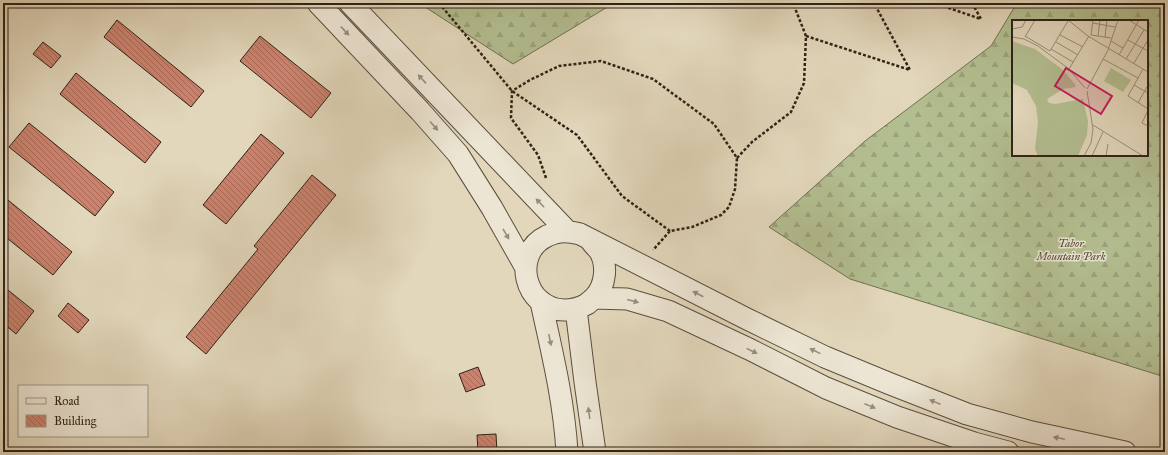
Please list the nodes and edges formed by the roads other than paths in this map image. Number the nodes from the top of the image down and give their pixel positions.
1 (318, 3) edge
2 (350, 3) edge
3 (567, 231) junction
4 (591, 241) junction
5 (526, 268) junction
6 (594, 298) junction
7 (541, 302) junction
8 (576, 308) junction
9 (567, 452) edge
10 (595, 452) edge
11 (1008, 452) edge
12 (1125, 452) edge

1 -> 5 street
3 -> 2 street
3 - 4 street
3 - 5 street
4 - 6 street
12 -> 4 street
5 - 7 street
6 - 8 street
6 -> 11 street
7 - 8 street
7 -> 9 street
10 -> 8 street

